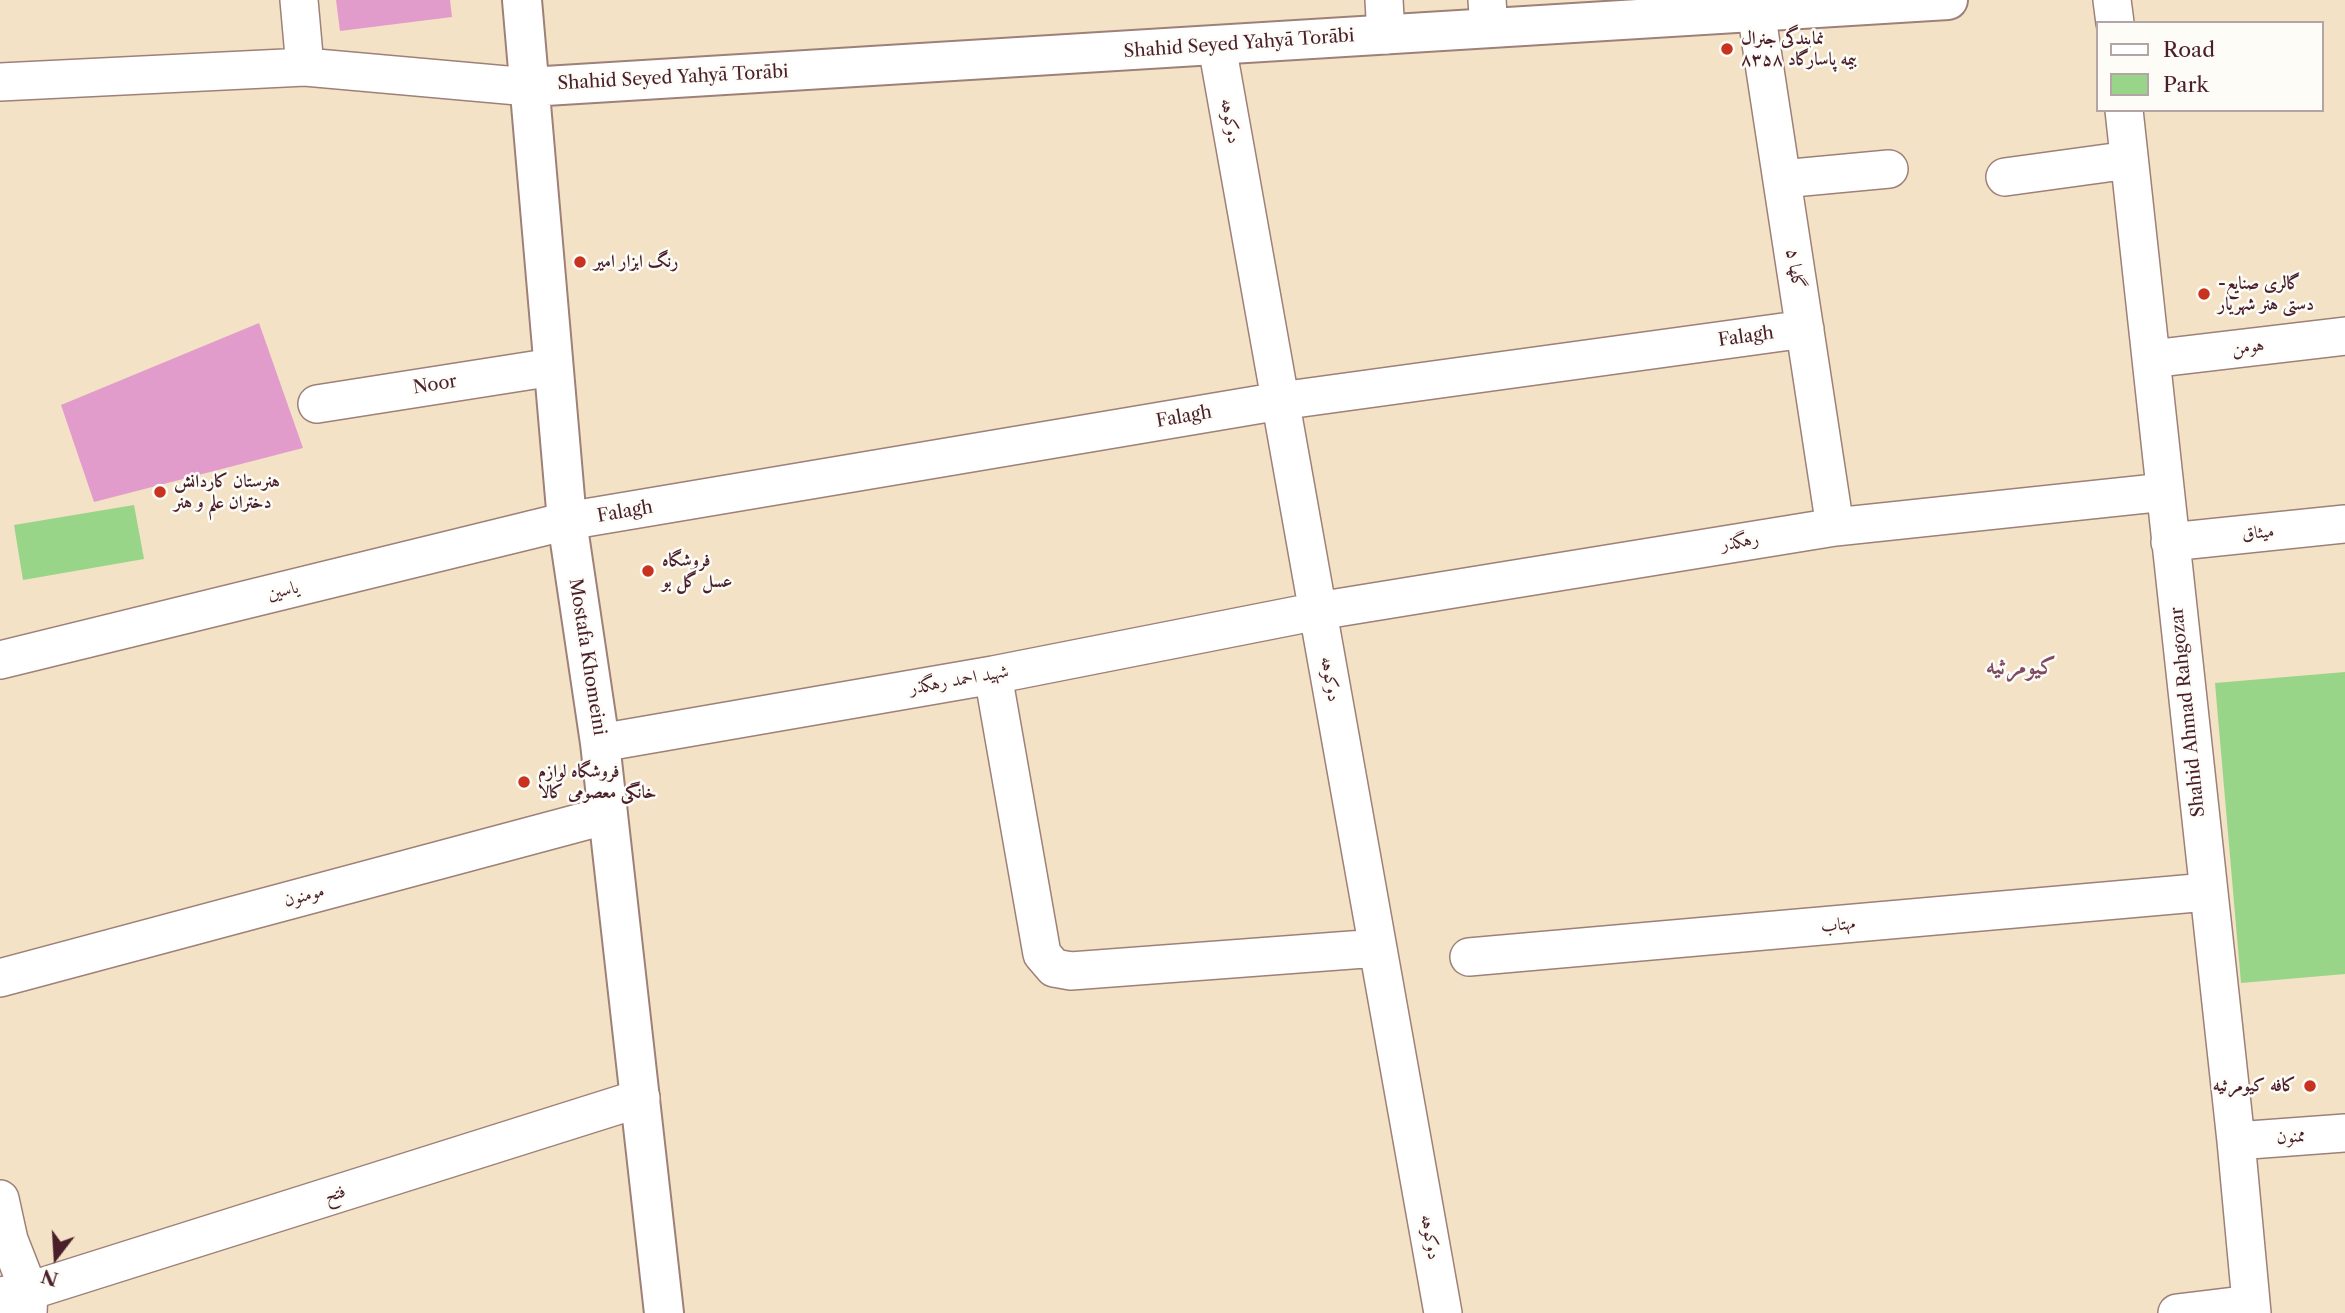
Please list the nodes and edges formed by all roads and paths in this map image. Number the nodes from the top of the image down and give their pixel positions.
1 (299, 0) edge
2 (522, 0) edge
3 (1948, 0) edge
4 (2112, 0) edge
5 (1770, 7) edge
6 (1488, 14) edge
7 (1385, 17) edge
8 (2115, 21) edge
9 (1217, 46) junction
10 (305, 67) junction
11 (0, 82) edge
12 (529, 87) junction
13 (2124, 112) edge
14 (2130, 160) junction
15 (1889, 169) dead end
16 (2005, 177) dead end
17 (1782, 179) junction
18 (1805, 329) junction
19 (2345, 336) edge
20 (2151, 359) junction
21 (552, 367) junction
22 (1280, 401) junction
23 (317, 404) dead end
24 (2165, 492) junction
25 (567, 522) junction
26 (2345, 524) edge
27 (1835, 527) junction
28 (2170, 542) junction
29 (1318, 611) junction
30 (0, 660) edge
31 (993, 675) junction
32 (600, 743) junction
33 (608, 815) junction
34 (2207, 892) junction
35 (1378, 948) junction
36 (1469, 957) dead end
37 (0, 978) edge
38 (640, 1098) junction
39 (2345, 1133) edge
40 (2236, 1141) junction
41 (0, 1199) edge
42 (19, 1300) edge
43 (2251, 1308) edge
44 (664, 1313) edge
45 (1443, 1313) edge
46 (2177, 1313) edge

1 - 10 street
2 - 12 main road, Mostafa Khomeini
3 - 5 main road, Shahid Seyed Yahyā Torābi
4 - 8 street
5 - 6 main road, Shahid Seyed Yahyā Torābi
5 - 17 street, گلها ۵
6 - 7 main road, Shahid Seyed Yahyā Torābi
7 - 9 main road, Shahid Seyed Yahyā Torābi
9 - 12 main road, Shahid Seyed Yahyā Torābi
9 - 22 street, دوکوهه
10 - 11 street
10 - 12 street
12 - 21 main road, Mostafa Khomeini
13 - 14 street, Shahid Ahmad Rahgozar
14 - 16 street
14 - 20 street, Shahid Ahmad Rahgozar
15 - 17 street
17 - 18 street, گلها ۵
18 - 22 street, Falagh
18 - 27 street, گلها ۵
19 - 20 street, هومن
20 - 24 street, Shahid Ahmad Rahgozar
21 - 23 street, Noor
21 - 25 main road, Mostafa Khomeini
22 - 25 street, Falagh
22 - 29 street, دوکوهه
24 - 27 street, رهگذر
24 - 28 street, Shahid Ahmad Rahgozar
25 - 30 street, یاسین
25 - 32 main road, Mostafa Khomeini
26 - 28 street, میثاق
27 - 29 street, رهگذر
28 - 34 street, Shahid Ahmad Rahgozar
29 - 31 street, شهید احمد رهگذر
29 - 35 street, دوکوهه
31 - 32 street, شهید احمد رهگذر
31 - 35 street
32 - 33 main road, Mostafa Khomeini
33 - 37 street, مومنون
33 - 38 main road, Mostafa Khomeini
34 - 36 street, مهتاب
34 - 40 street, Shahid Ahmad Rahgozar
35 - 45 street, دوکوهه
38 - 42 street, فتح
38 - 44 main road, Mostafa Khomeini
39 - 40 street, ممنون
40 - 43 street, Shahid Ahmad Rahgozar
41 - 42 street
43 - 46 street

